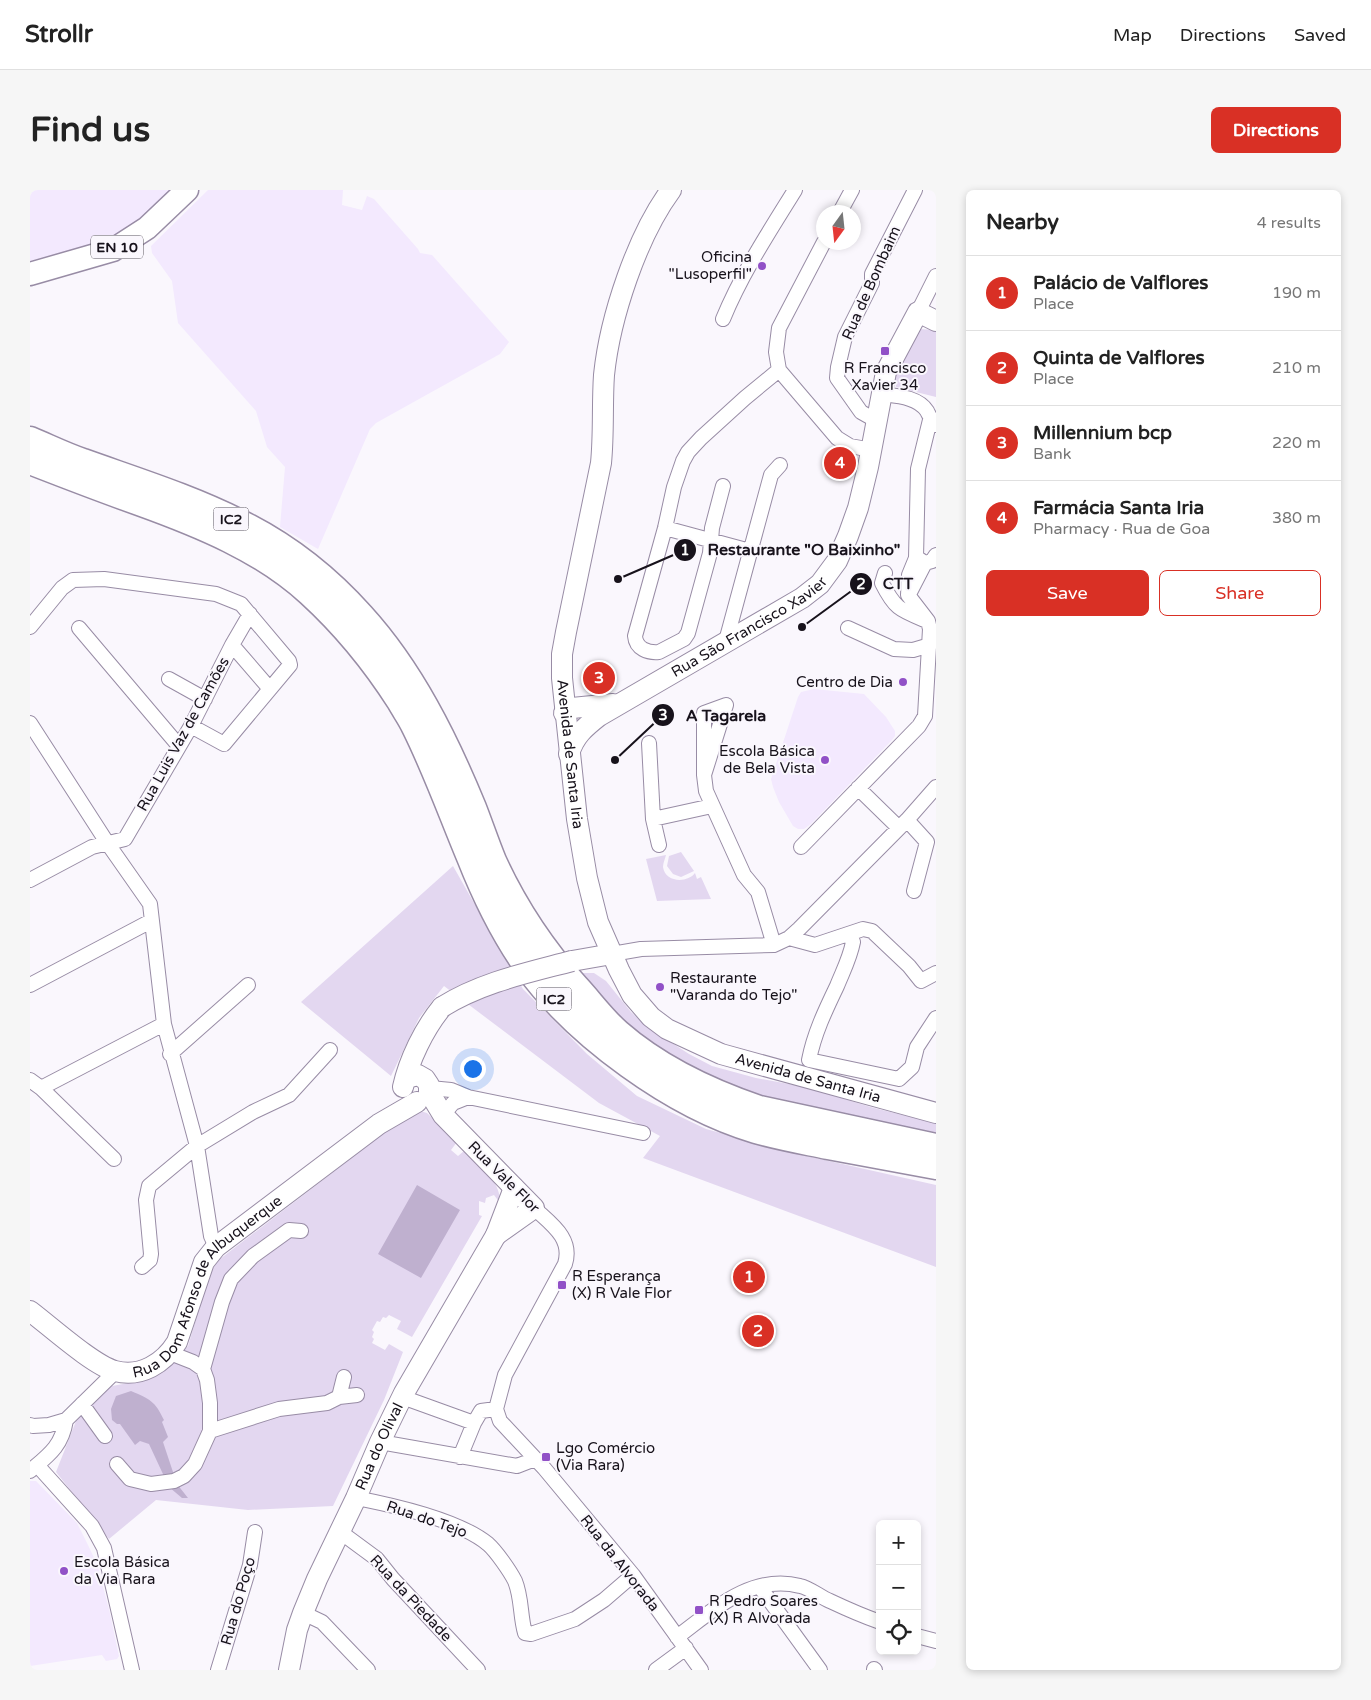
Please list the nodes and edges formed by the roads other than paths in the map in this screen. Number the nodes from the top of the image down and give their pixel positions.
1 (187, 190) edge
2 (671, 190) edge
3 (795, 190) edge
4 (852, 190) edge
5 (915, 190) edge
6 (844, 205) edge
7 (820, 250) edge
8 (30, 274) edge
9 (936, 276) edge
10 (918, 312) junction
11 (723, 319) dead end
12 (936, 321) edge
13 (779, 370) junction
14 (882, 394) junction
15 (877, 421) junction
16 (933, 423) edge
17 (30, 440) edge
18 (872, 450) junction
19 (30, 461) edge
20 (780, 465) dead end
21 (723, 486) dead end
22 (665, 528) junction
23 (712, 540) junction
24 (750, 551) junction
25 (926, 558) edge
26 (885, 573) dead end
27 (250, 614) junction
28 (928, 621) junction
29 (353, 622) junction
30 (30, 627) edge
31 (79, 628) dead end
32 (848, 628) dead end
33 (726, 641) junction
34 (232, 645) junction
35 (930, 645) junction
36 (562, 678) junction
37 (169, 679) dead end
38 (270, 689) junction
39 (205, 699) junction
40 (600, 711) junction
41 (564, 713) junction
42 (30, 723) edge
43 (191, 726) junction
44 (649, 743) dead end
45 (179, 746) junction
46 (569, 754) junction
47 (704, 775) dead end
48 (936, 787) edge
49 (858, 788) junction
50 (712, 806) junction
51 (653, 819) junction
52 (903, 824) junction
53 (108, 844) junction
54 (659, 845) dead end
55 (801, 847) dead end
56 (30, 880) edge
57 (914, 891) dead end
58 (151, 921) junction
59 (848, 934) junction
60 (789, 938) junction
61 (774, 945) junction
62 (612, 954) junction
63 (936, 973) edge
64 (30, 985) edge
65 (248, 986) dead end
66 (936, 1018) edge
67 (164, 1024) junction
68 (330, 1050) dead end
69 (170, 1054) junction
70 (36, 1084) edge
71 (419, 1090) junction
72 (468, 1096) junction
73 (936, 1114) edge
74 (443, 1115) junction
75 (643, 1133) dead end
76 (197, 1146) junction
77 (936, 1147) edge
78 (114, 1159) dead end
79 (936, 1166) edge
80 (514, 1188) junction
81 (534, 1208) junction
82 (301, 1232) dead end
83 (496, 1235) junction
84 (216, 1247) junction
85 (142, 1267) dead end
86 (30, 1311) edge
87 (170, 1354) junction
88 (203, 1369) junction
89 (116, 1371) junction
90 (344, 1377) dead end
91 (357, 1395) dead end
92 (338, 1397) junction
93 (402, 1397) junction
94 (82, 1404) junction
95 (498, 1415) junction
96 (66, 1420) junction
97 (474, 1423) junction
98 (30, 1425) edge
99 (210, 1430) junction
100 (105, 1436) dead end
101 (380, 1442) junction
102 (460, 1457) junction
103 (535, 1459) junction
104 (117, 1464) dead end
105 (34, 1468) edge
106 (356, 1498) junction
107 (339, 1531) junction
108 (255, 1532) dead end
109 (633, 1575) junction
110 (760, 1587) junction
111 (303, 1613) junction
112 (876, 1620) edge
113 (921, 1637) edge
114 (936, 1641) edge
115 (682, 1642) junction
116 (128, 1669) edge
117 (218, 1670) edge
118 (289, 1670) edge
119 (368, 1670) edge
120 (478, 1670) edge
121 (656, 1670) edge
122 (701, 1670) edge
123 (820, 1670) edge

1 - 8 main road, EN 10
2 - 36 main road, Avenida de Santa Iria
3 - 11 street
4 - 6 street
5 - 15 street, Rua de Bombaim
7 - 13 street
9 - 10 street, Rua São Francisco Xavier
10 - 12 main road
10 - 14 main road, Rua São Francisco Xavier
13 - 18 street
13 - 22 street
14 - 15 main road, Rua São Francisco Xavier
14 - 16 street
15 - 18 main road, Rua São Francisco Xavier
16 - 25 street
17 - 29 highway, IC2
18 - 33 main road, Rua São Francisco Xavier
19 - 29 highway, IC2
20 - 24 street
21 - 23 street
22 - 23 street
22 - 23 street
23 - 24 street
24 - 33 street
25 - 28 street
26 - 28 street
27 - 30 street
27 - 34 street, Rua Luis Vaz de Camões
27 - 38 street
28 - 35 street
29 - 77 highway, IC2
29 - 79 highway, IC2
31 - 45 street
32 - 35 street
33 - 40 main road, Rua São Francisco Xavier
34 - 38 street
34 - 39 street, Rua Luis Vaz de Camões
35 - 49 street
36 - 40 main road
36 - 41 main road, Avenida de Santa Iria
37 - 39 street
38 - 43 street
39 - 43 street, Rua Luis Vaz de Camões
40 - 41 main road, Rua São Francisco Xavier
40 - 46 main road, Rua São Francisco Xavier
41 - 46 main road, Avenida de Santa Iria
42 - 53 street
43 - 45 street, Rua Luis Vaz de Camões
44 - 51 street
45 - 53 street, Rua Luis Vaz de Camões
46 - 62 main road, Avenida de Santa Iria
47 - 50 street
48 - 52 street
49 - 52 street
49 - 55 street
50 - 51 street
50 - 61 street
51 - 54 street
52 - 57 street
52 - 60 street
53 - 56 street, Rua Luis Vaz de Camões
53 - 58 street
58 - 64 street
58 - 67 street
59 - 60 street
59 - 63 street
59 - 66 street
60 - 61 street
61 - 62 street
62 - 71 main road, bridge
62 - 73 main road, Avenida de Santa Iria
65 - 69 street
67 - 69 street
67 - 70 street
68 - 76 street
69 - 76 street
70 - 78 street
71 - 72 street
71 - 74 main road, Rua Vale Flor
71 - 84 main road, Rua Dom Afonso de Albuquerque
72 - 74 street
72 - 75 street
74 - 80 main road, Rua Vale Flor
76 - 84 street
76 - 85 street
80 - 81 main road, Rua Vale Flor
80 - 83 main road, Rua do Olival
81 - 83 main road, Rua do Olival
81 - 95 street, Rua Vale Flor
82 - 88 street
83 - 93 main road, Rua do Olival
84 - 87 main road, Rua Dom Afonso de Albuquerque
86 - 89 main road, Rua Dom Afonso de Albuquerque
87 - 88 street
87 - 89 main road, Rua Dom Afonso de Albuquerque
88 - 99 street
89 - 94 street
90 - 92 street
91 - 92 street
92 - 99 street
93 - 97 street
93 - 101 main road, Rua do Olival
94 - 96 street
94 - 100 street
95 - 97 street
95 - 103 street, Rua da Alvorada
96 - 98 street
96 - 105 street
97 - 102 street
99 - 104 street
101 - 102 street
101 - 106 main road, Rua do Olival
102 - 103 street
103 - 109 street, Rua da Alvorada
105 - 116 street
106 - 107 main road, Rua do Olival
106 - 109 street, Rua do Tejo
107 - 111 main road, Rua do Olival
107 - 120 street, Rua da Piedade
108 - 117 street, Rua do Poço
109 - 115 street, Rua da Alvorada
110 - 112 street
110 - 115 street
110 - 123 street
111 - 118 main road, Rua do Olival
111 - 119 street
113 - 114 street
115 - 121 street
115 - 122 street, Rua da Alvorada

